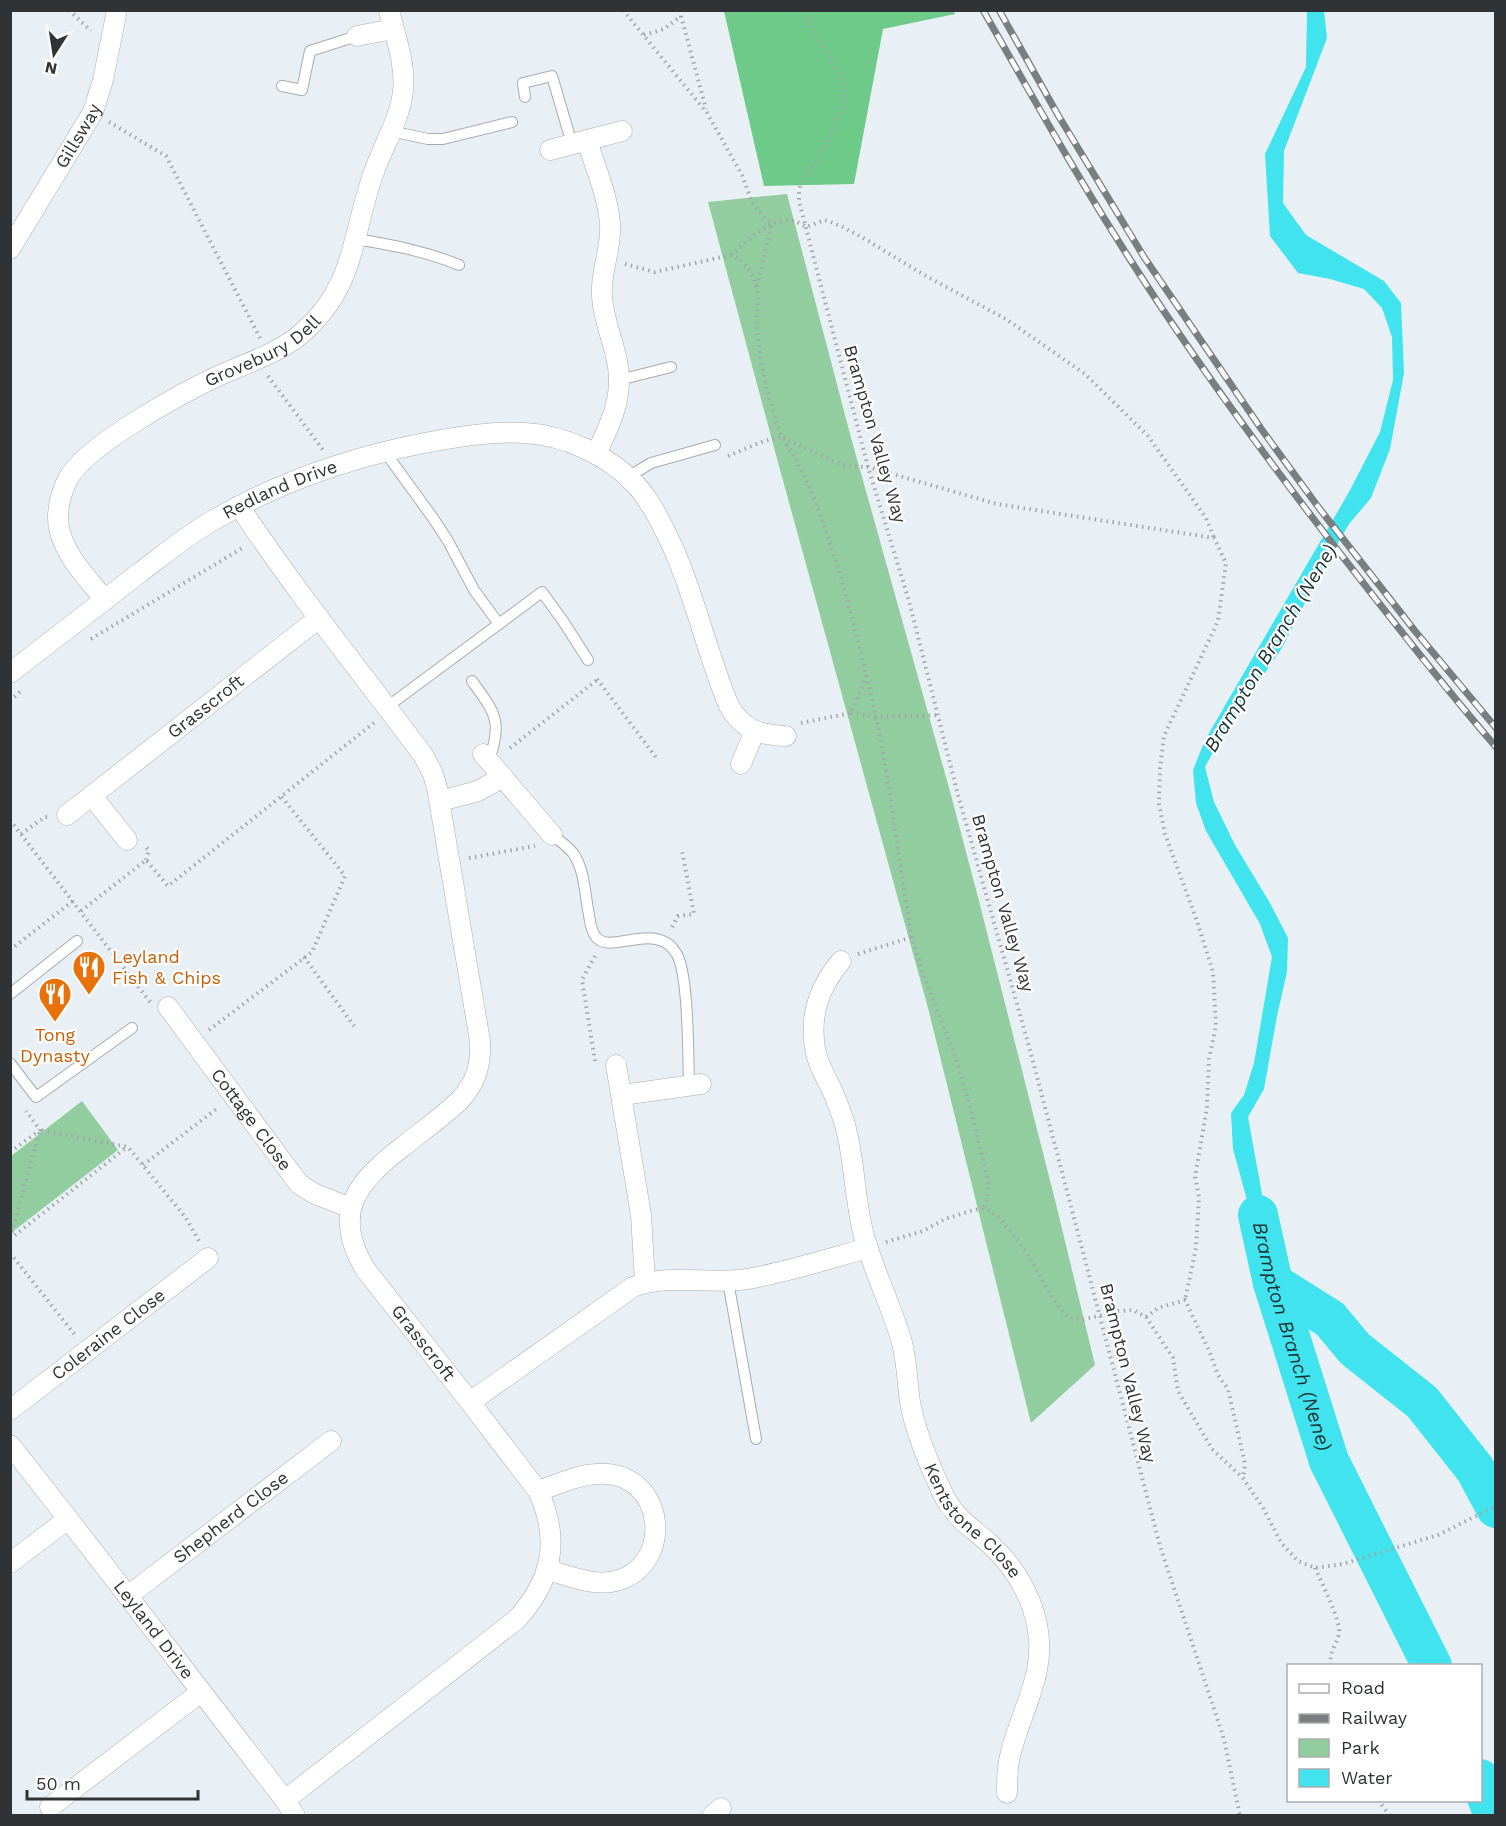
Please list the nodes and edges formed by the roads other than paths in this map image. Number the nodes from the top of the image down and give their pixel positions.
1 (117, 10) edge
2 (391, 20) edge
3 (357, 36) joint
4 (282, 86) dead end
5 (525, 97) dead end
6 (512, 122) dead end
7 (390, 131) junction
8 (622, 131) dead end
9 (579, 142) junction
10 (550, 150) dead end
11 (356, 239) junction
12 (10, 249) edge
13 (459, 265) dead end
14 (671, 367) dead end
15 (619, 380) junction
16 (715, 445) dead end
17 (385, 452) junction
18 (596, 454) junction
19 (628, 477) junction
20 (239, 506) junction
21 (105, 600) junction
22 (319, 618) junction
23 (499, 624) junction
24 (588, 660) road end
25 (10, 673) edge
26 (472, 681) dead end
27 (388, 709) junction
28 (755, 731) junction
29 (786, 736) road end
30 (486, 757) joint
31 (741, 764) dead end
32 (503, 777) junction
33 (92, 796) junction
34 (440, 801) junction
35 (67, 815) road end
36 (552, 835) joint
37 (127, 840) dead end
38 (77, 941) dead end
39 (842, 961) road end
40 (10, 994) edge
41 (168, 1007) road end
42 (132, 1028) dead end
43 (10, 1063) edge
44 (616, 1065) road end
45 (695, 1084) joint
46 (622, 1095) junction
47 (351, 1208) junction
48 (868, 1248) junction
49 (208, 1258) dead end
50 (728, 1281) junction
51 (645, 1282) junction
52 (470, 1402) junction
53 (10, 1410) edge
54 (756, 1439) dead end
55 (331, 1441) dead end
56 (10, 1445) edge
57 (538, 1491) junction
58 (68, 1519) junction
59 (10, 1563) edge
60 (547, 1570) junction
61 (129, 1596) junction
62 (201, 1692) junction
63 (1007, 1793) dead end
64 (50, 1807) dead end
65 (290, 1808) edge

1 - 12 street, Gillsway
2 - 3 street, Grovebury Dell
2 - 7 street, Grovebury Dell
3 - 4 lane
5 - 9 lane
6 - 7 lane
7 - 11 street, Grovebury Dell
8 - 9 street
9 - 10 street
9 - 15 street
11 - 13 lane
11 - 21 street, Grovebury Dell
14 - 15 lane
15 - 18 street
16 - 19 lane
17 - 18 street, Redland Drive
17 - 20 street, Redland Drive
17 - 23 lane
18 - 19 street, Redland Drive
19 - 28 street, Redland Drive
20 - 21 street, Redland Drive
20 - 22 street, Grasscroft
21 - 25 street, Redland Drive
22 - 27 street, Grasscroft
22 - 33 street, Grasscroft
23 - 24 lane
23 - 27 lane
26 - 30 lane
27 - 34 street, Grasscroft
28 - 29 street
28 - 31 street
30 - 32 street
32 - 34 street
32 - 36 street
33 - 35 street, Grasscroft
33 - 37 street
34 - 47 street, Grasscroft
36 - 45 lane
38 - 40 lane
39 - 48 street, Kentstone Close
41 - 47 street, Cottage Close
42 - 43 lane
44 - 46 street
45 - 46 street
46 - 51 street
47 - 52 street, Grasscroft
48 - 50 street
48 - 63 street, Kentstone Close
49 - 53 street, Coleraine Close
50 - 51 street
50 - 54 lane
51 - 52 street
52 - 57 street, Grasscroft
55 - 61 street, Shepherd Close
56 - 58 street, Leyland Drive
57 - 60 street, Grasscroft
57 - 60 street
58 - 59 street
58 - 61 street, Leyland Drive
60 - 65 street, Grasscroft
61 - 62 street, Leyland Drive
62 - 64 street
62 - 65 street, Leyland Drive

